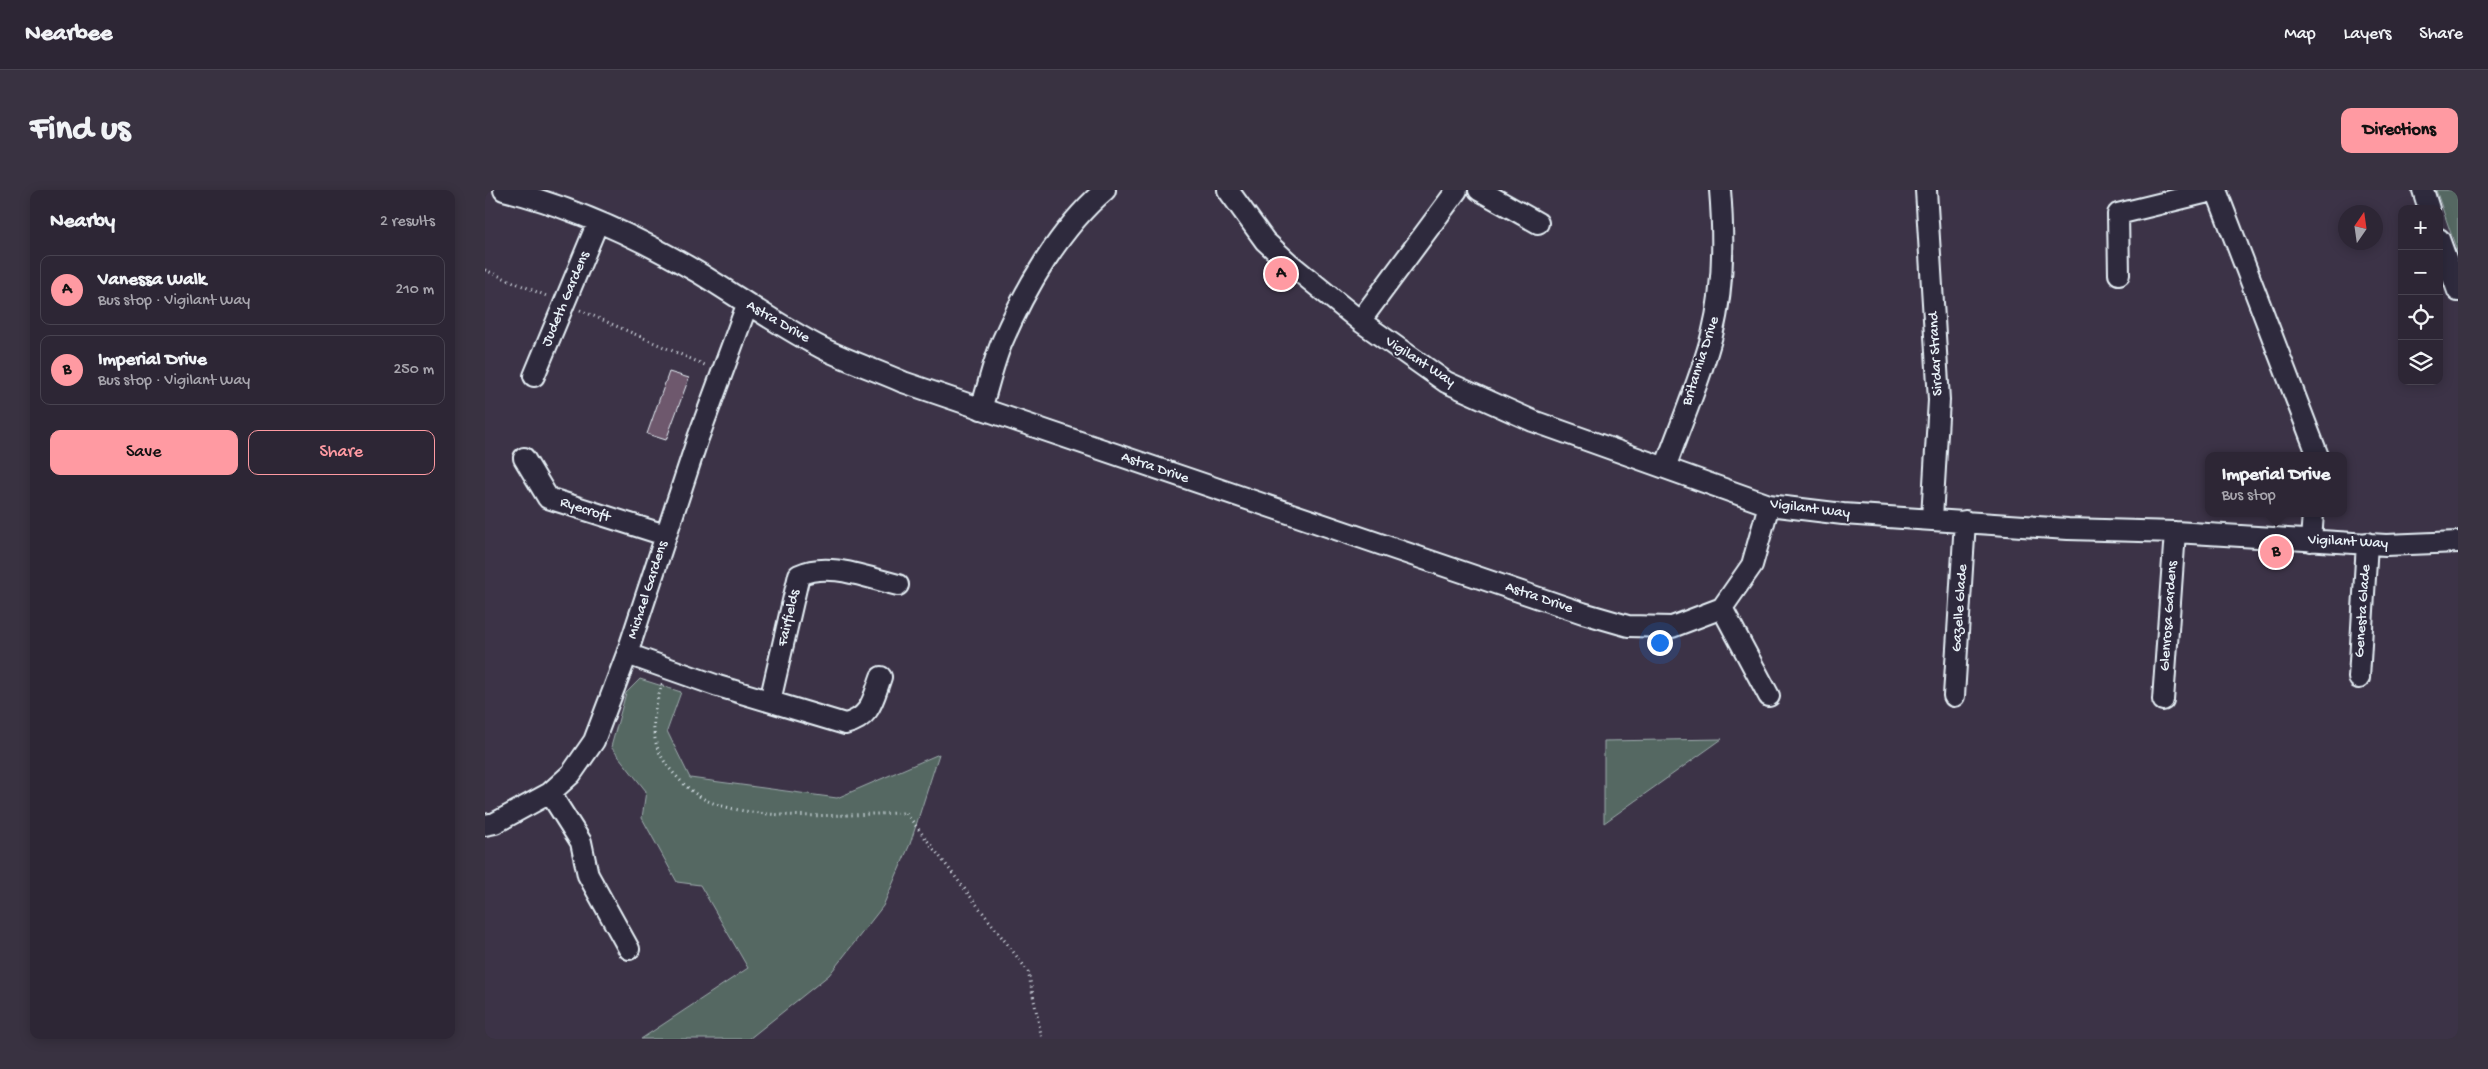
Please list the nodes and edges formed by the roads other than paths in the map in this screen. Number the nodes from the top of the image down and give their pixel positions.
1 (504, 190) edge
2 (1105, 190) edge
3 (1228, 190) edge
4 (1457, 190) edge
5 (1479, 190) edge
6 (1720, 190) edge
7 (1926, 190) edge
8 (2216, 190) edge
9 (2423, 190) edge
10 (2428, 205) edge
11 (598, 222) junction
12 (1537, 223) dead end
13 (2443, 250) edge
14 (2119, 274) dead end
15 (2458, 291) edge
16 (747, 305) junction
17 (1360, 321) junction
18 (534, 376) dead end
19 (981, 408) junction
20 (2316, 452) edge
21 (524, 458) dead end
22 (1665, 468) junction
23 (1769, 505) junction
24 (2313, 517) edge
25 (1932, 518) junction
26 (1965, 521) junction
27 (2175, 532) junction
28 (665, 535) junction
29 (2311, 541) junction
30 (2458, 542) edge
31 (2367, 543) junction
32 (898, 585) dead end
33 (1722, 608) junction
34 (627, 654) junction
35 (881, 677) dead end
36 (2359, 678) dead end
37 (1769, 696) dead end
38 (1954, 696) dead end
39 (2163, 700) dead end
40 (770, 702) junction
41 (551, 793) junction
42 (485, 825) edge
43 (629, 949) dead end

1 - 11 street, Astra Drive
2 - 19 street
3 - 17 street, Vigilant Way
4 - 17 street
5 - 12 street
6 - 22 street, Britannia Drive
7 - 25 street, Sirdar Strand
8 - 14 street
8 - 20 street
9 - 10 street
11 - 16 street, Astra Drive
11 - 18 street, Judeth Gardens
13 - 15 street
16 - 19 street, Astra Drive
16 - 28 street, Michael Gardens
17 - 22 street, Vigilant Way
19 - 33 street, Astra Drive
21 - 28 street, Ryecroft
22 - 23 street, Vigilant Way
23 - 25 street, Vigilant Way
23 - 33 street
24 - 29 street
25 - 26 street, Vigilant Way
26 - 27 street, Vigilant Way
26 - 38 street, Gazelle Glade
27 - 29 street, Vigilant Way
27 - 39 street, Glenrosa Gardens
28 - 34 street, Michael Gardens
29 - 31 street, Vigilant Way
30 - 31 street, Vigilant Way
31 - 36 street, Genesta Glade
32 - 40 street, Fairfields
33 - 37 street
34 - 40 street
34 - 41 street, Michael Gardens
35 - 40 street
41 - 42 street, Michael Gardens
41 - 43 street

